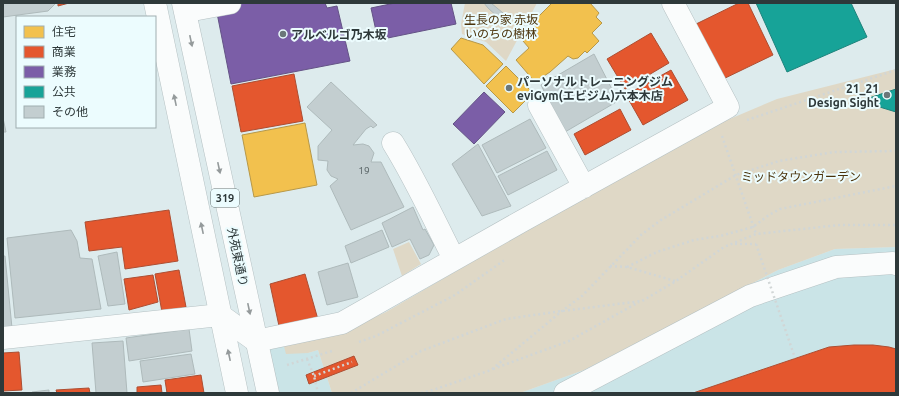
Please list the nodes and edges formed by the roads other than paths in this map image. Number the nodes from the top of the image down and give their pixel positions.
1 (155, 3) edge
2 (230, 3) edge
3 (673, 3) edge
4 (191, 6) edge
5 (539, 105) dead end
6 (394, 143) dead end
7 (584, 187) junction
8 (454, 259) junction
9 (896, 264) edge
10 (220, 315) junction
11 (3, 338) edge
12 (256, 341) junction
13 (237, 393) edge
14 (268, 393) edge
15 (565, 393) edge

10 -> 1 street, 319
2 - 4 street
3 - 7 street
4 -> 12 street, 外苑東通り / 319
5 - 7 street
6 - 8 street
7 - 8 street
8 - 12 street
9 - 15 street
10 - 11 street
10 - 12 street
13 -> 10 street, 319
12 - 14 street, 外苑東通り / 319

